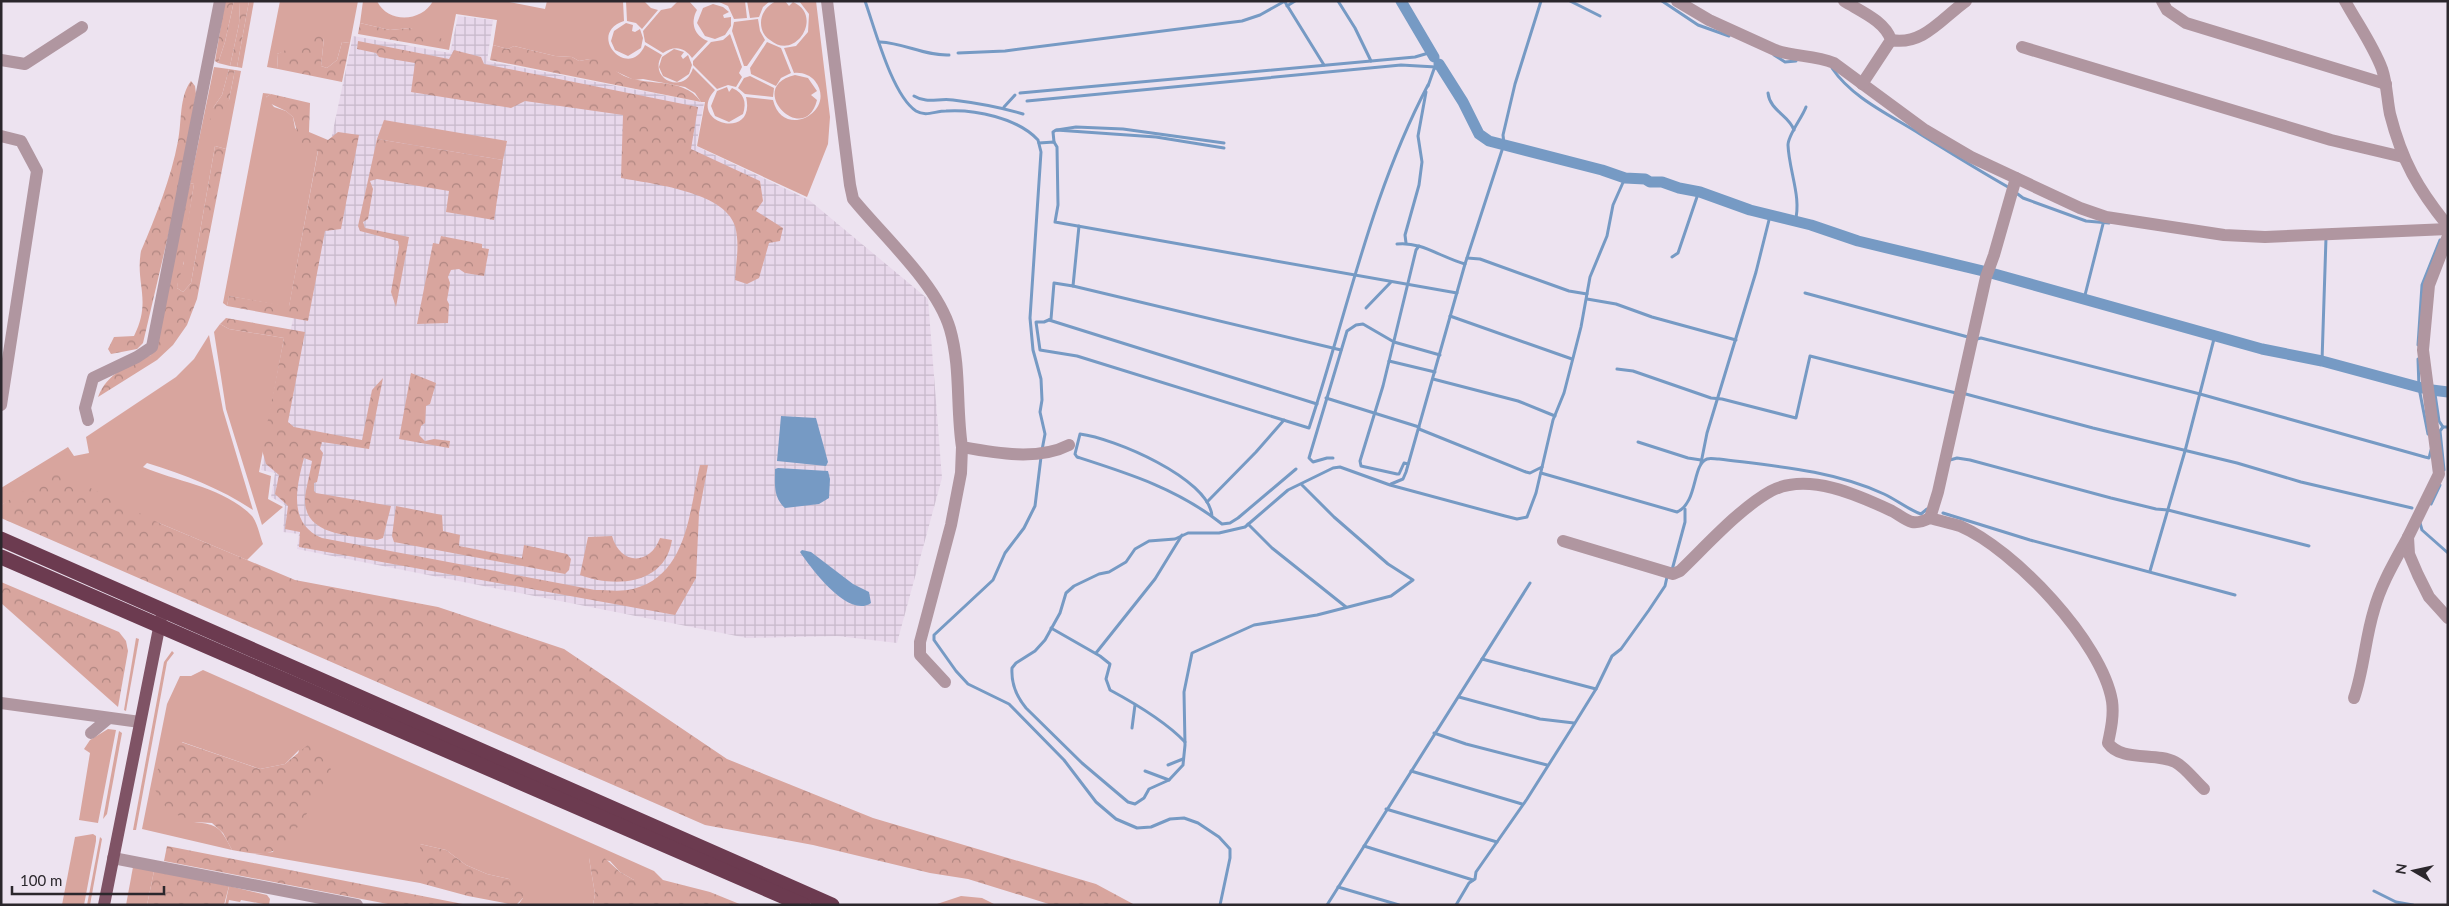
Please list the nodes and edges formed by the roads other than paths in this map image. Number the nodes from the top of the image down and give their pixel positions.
1 (220, 1) edge
2 (827, 1) edge
3 (1677, 1) edge
4 (1844, 1) edge
5 (1966, 1) edge
6 (2162, 1) edge
7 (2345, 1) edge
8 (82, 27) dead end
9 (1891, 40) junction
10 (2022, 47) dead end
11 (1, 60) edge
12 (1862, 84) junction
13 (2386, 84) junction
14 (1, 136) edge
15 (2403, 157) junction
16 (2016, 178) junction
17 (2448, 227) edge
18 (2448, 236) edge
19 (4, 365) edge
20 (1, 405) edge
21 (88, 420) dead end
22 (1068, 445) dead end
23 (962, 447) junction
24 (1930, 518) junction
25 (2408, 537) junction
26 (1, 538) edge
27 (1563, 541) dead end
28 (1, 557) edge
29 (165, 609) junction
30 (2448, 618) edge
31 (158, 626) junction
32 (944, 682) dead end
33 (2354, 698) dead end
34 (1, 703) edge
35 (109, 718) junction
36 (140, 722) junction
37 (91, 733) dead end
38 (2204, 789) dead end
39 (113, 858) junction
40 (104, 905) edge
41 (357, 905) edge
42 (803, 905) edge
43 (832, 905) edge

1 - 21 street
2 - 23 street
3 - 12 street
4 - 9 street
5 - 9 street
6 - 13 street
7 - 13 street
8 - 11 street
9 - 12 street
10 - 15 street
12 - 16 street
13 - 15 street
14 - 19 street
15 - 17 street
16 - 17 street
16 - 24 street
18 - 25 street
19 - 20 street
22 - 23 street
23 - 32 street
24 - 27 street
24 - 38 street
25 - 30 street
25 - 33 street
26 - 29 highway
28 - 31 highway
29 - 31 main road
29 - 43 highway
31 - 36 main road
31 - 42 highway
34 - 35 street
35 - 36 street
35 - 37 street
36 - 39 main road
39 - 40 main road
39 - 41 street

